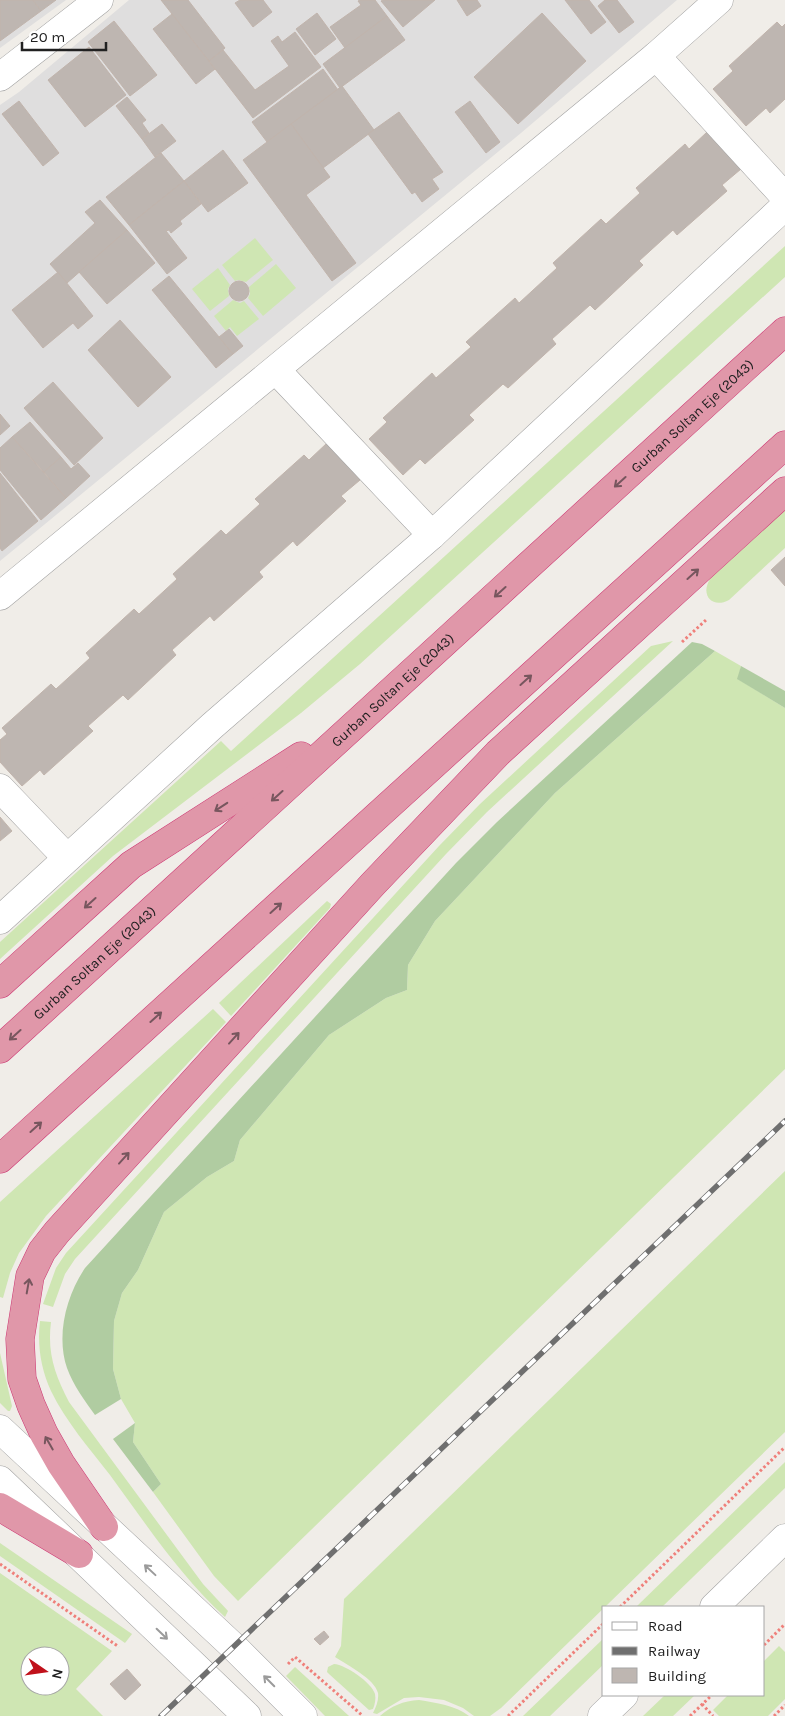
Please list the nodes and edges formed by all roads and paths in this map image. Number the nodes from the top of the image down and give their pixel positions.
1 (99, 0) edge
2 (719, 0) edge
3 (656, 56) junction
4 (0, 77) edge
5 (785, 197) edge
6 (785, 206) edge
7 (785, 331) edge
8 (276, 370) junction
9 (785, 445) edge
10 (785, 491) edge
11 (432, 535) junction
12 (0, 596) edge
13 (657, 607) junction
14 (706, 620) dead end
15 (682, 642) dead end
16 (365, 715) junction
17 (0, 788) edge
18 (389, 805) junction
19 (67, 858) junction
20 (0, 920) edge
21 (0, 984) edge
22 (0, 1049) edge
23 (0, 1159) edge
24 (0, 1429) edge
25 (785, 1447) edge
26 (0, 1480) edge
27 (0, 1507) edge
28 (104, 1528) junction
29 (785, 1538) edge
30 (79, 1554) junction
31 (0, 1564) edge
32 (621, 1606) edge
33 (715, 1606) edge
34 (785, 1624) edge
35 (602, 1625) edge
36 (765, 1643) edge
37 (119, 1647) dead end
38 (281, 1670) dead end
39 (623, 1696) edge
40 (711, 1696) edge
41 (702, 1704) junction
42 (785, 1705) edge
43 (247, 1716) edge
44 (303, 1716) edge
45 (363, 1716) edge
46 (508, 1716) edge
47 (602, 1716) edge
48 (690, 1716) edge
49 (713, 1716) edge
50 (774, 1716) edge

1 - 4 street
2 - 3 street
3 - 5 street
3 - 8 street
6 - 11 street
7 -> 16 highway, Gurban Soltan Eje (2043)
8 - 11 street
8 - 12 street
18 -> 9 highway
13 -> 10 highway
11 - 19 street
13 - 18 highway
28 -> 13 highway
14 - 15 path
16 -> 21 highway
16 -> 22 highway, Gurban Soltan Eje (2043)
17 - 19 street
23 -> 18 highway
19 - 20 street
24 - 28 street
25 - 32 path
26 - 30 street
27 - 30 highway
44 -> 28 street
29 - 33 street
30 -> 43 street
31 - 37 path
34 - 36 path
35 - 46 path
38 - 45 path
39 - 47 street
40 - 41 path
41 - 48 path
41 - 49 path
42 - 50 path

